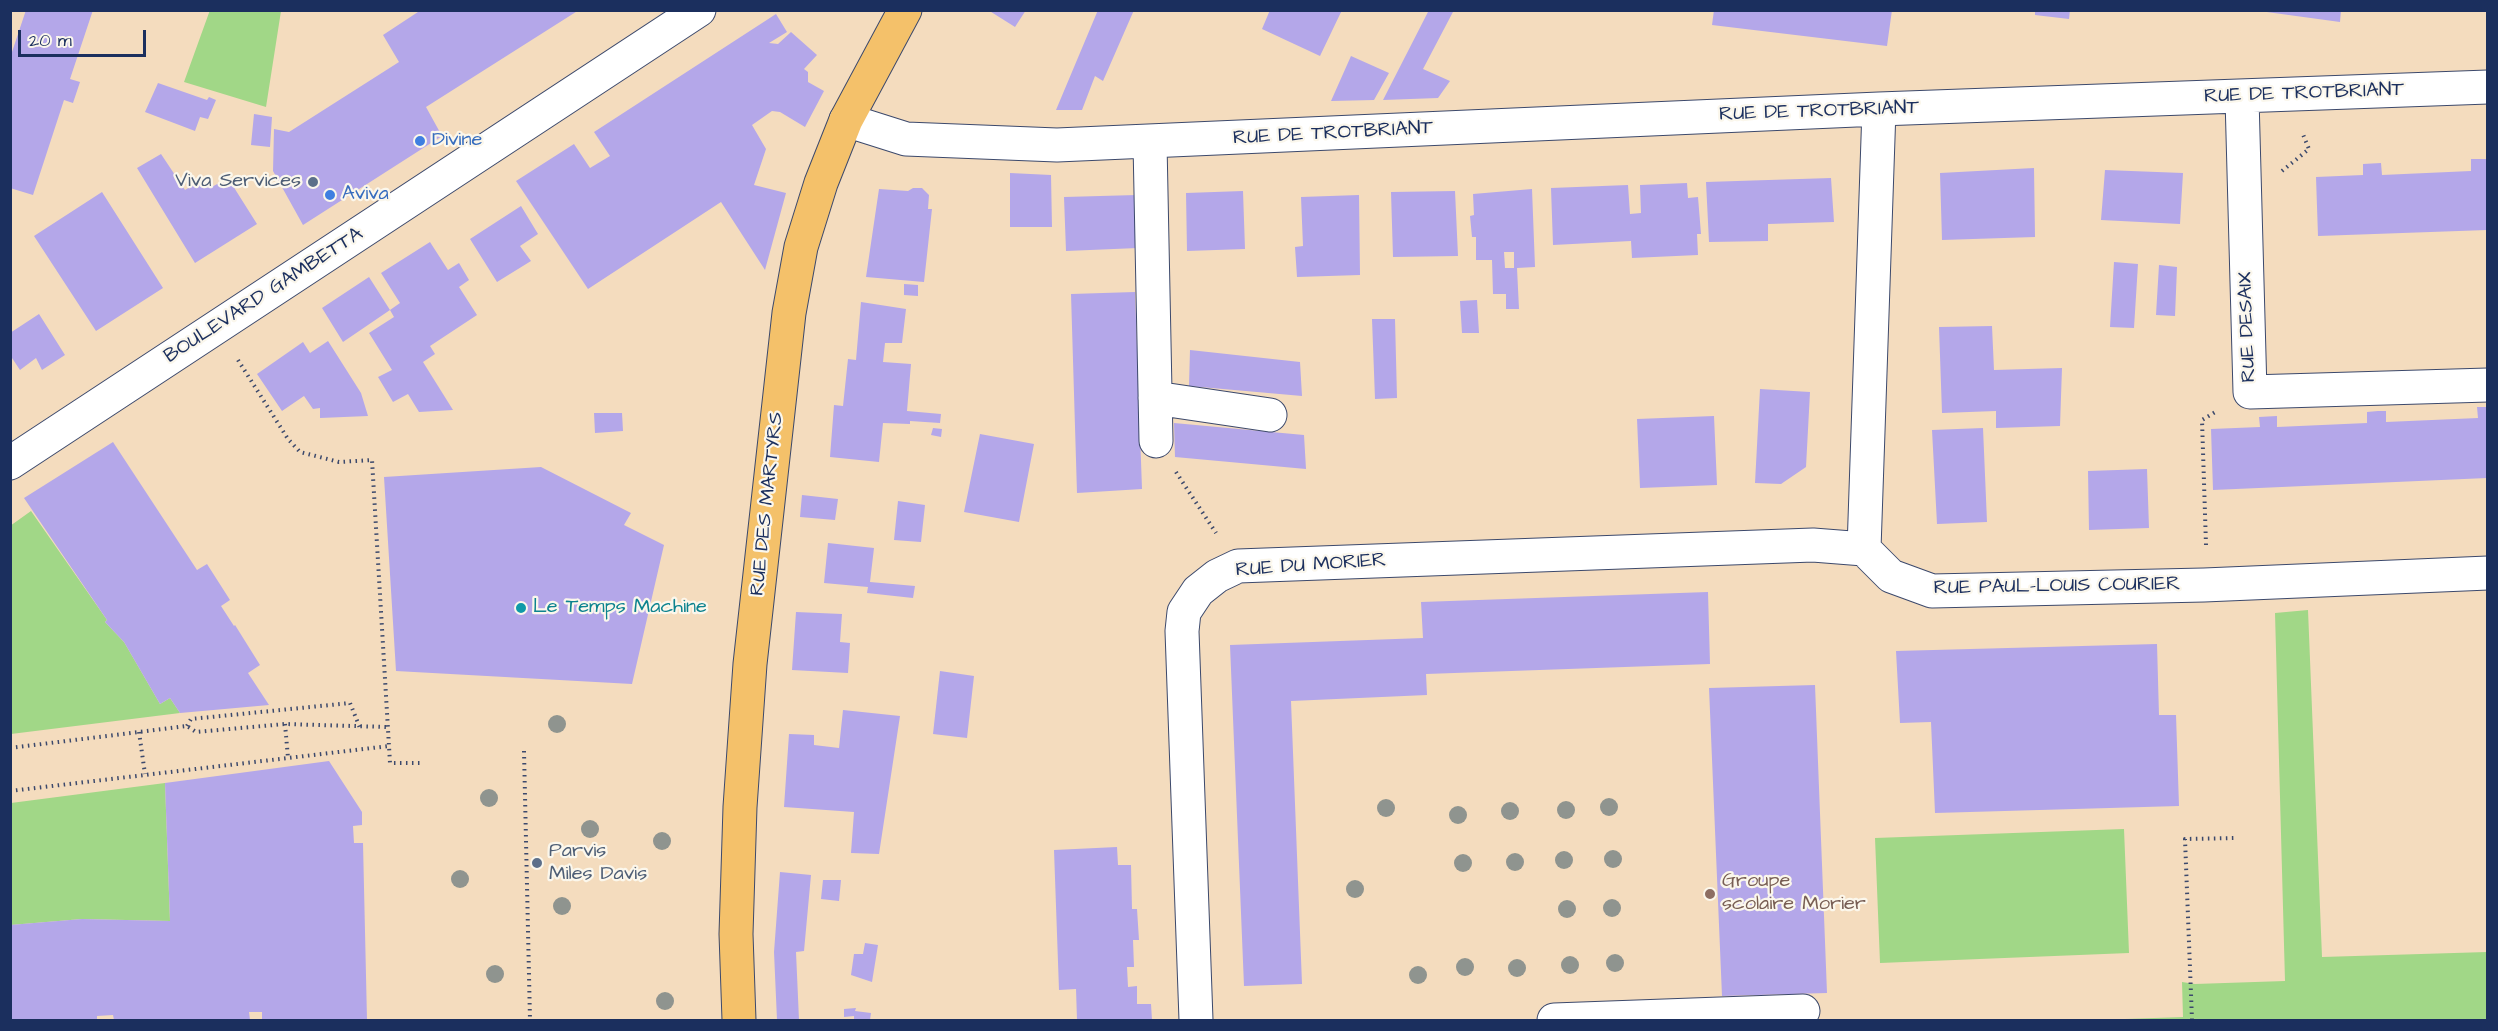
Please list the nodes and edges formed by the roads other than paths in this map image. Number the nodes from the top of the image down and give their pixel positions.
1 (699, 10) edge
2 (905, 10) edge
3 (2487, 87) edge
4 (2242, 98) junction
5 (1879, 109) junction
6 (846, 120) junction
7 (1150, 143) junction
8 (2487, 385) edge
9 (1155, 398) junction
10 (1269, 415) dead end
11 (1156, 441) road end
12 (10, 463) edge
13 (1864, 549) junction
14 (2487, 573) edge
15 (1803, 1011) dead end
16 (739, 1020) edge
17 (1196, 1020) edge
18 (1554, 1020) edge

1 - 12 street, BOULEVARD GAMBETTA
2 - 6 main road, RUE DES MARTYRS
3 - 4 street, RUE DE TROTBRIANT
4 - 5 street, RUE DE TROTBRIANT
4 - 8 street, RUE DESAIX
5 - 7 street, RUE DE TROTBRIANT
5 - 13 street
6 - 7 street, RUE DE TROTBRIANT
6 - 16 main road, RUE DES MARTYRS
7 - 9 street
9 - 10 street
9 - 11 street
13 - 14 street, RUE PAUL-LOUIS COURIER
13 - 17 street, RUE DU MORIER
15 - 18 street

